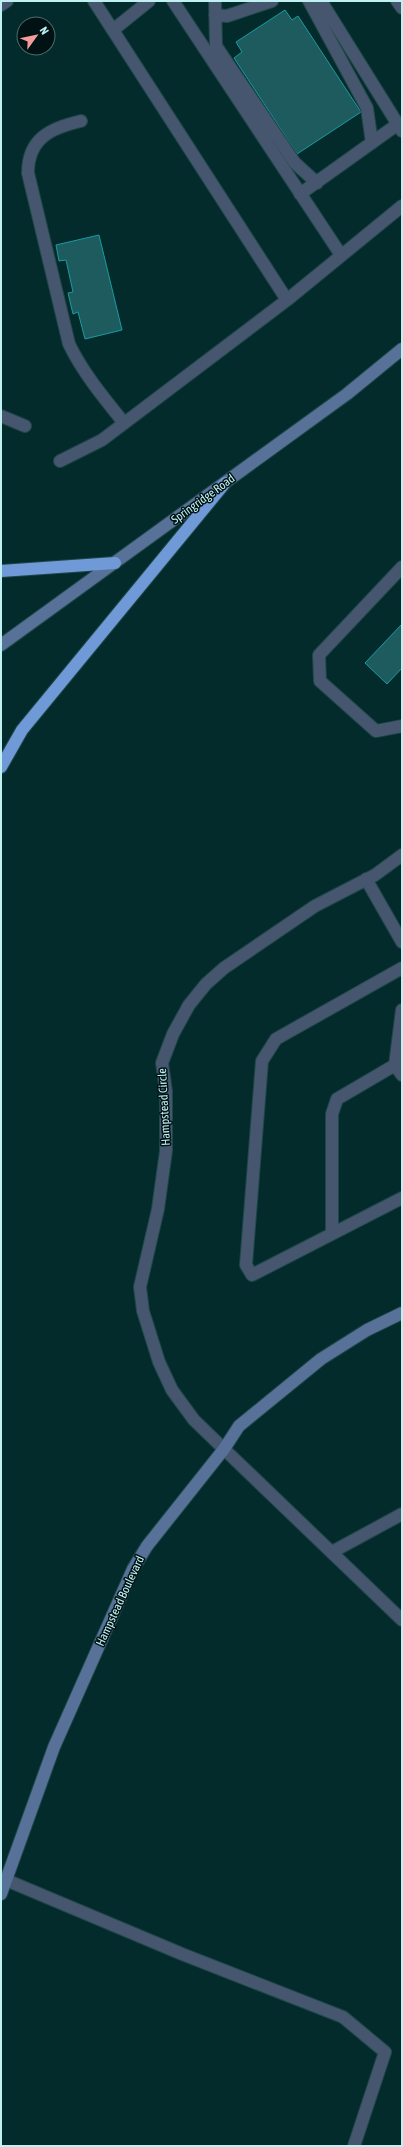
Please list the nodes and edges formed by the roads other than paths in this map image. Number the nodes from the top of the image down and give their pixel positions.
1 (7, 1) edge
2 (94, 1) edge
3 (149, 1) edge
4 (173, 1) edge
5 (216, 1) edge
6 (272, 1) edge
7 (309, 1) edge
8 (321, 1) edge
9 (397, 1) edge
10 (1, 5) edge
11 (402, 8) edge
12 (215, 15) junction
13 (113, 30) junction
14 (81, 122) dead end
15 (400, 128) edge
16 (372, 143) junction
17 (317, 183) junction
18 (300, 194) junction
19 (402, 206) edge
20 (341, 255) junction
21 (287, 300) junction
22 (402, 348) edge
23 (1, 416) edge
24 (124, 423) junction
25 (25, 426) dead end
26 (60, 461) dead end
27 (225, 483) junction
28 (115, 563) junction
29 (402, 567) edge
30 (1, 571) edge
31 (1, 645) edge
32 (402, 726) edge
33 (1, 767) edge
34 (402, 855) edge
35 (366, 879) junction
36 (402, 942) edge
37 (402, 968) edge
38 (402, 1010) edge
39 (400, 1045) edge
40 (395, 1065) junction
41 (402, 1075) edge
42 (402, 1198) edge
43 (332, 1234) junction
44 (402, 1313) edge
45 (224, 1449) junction
46 (402, 1514) edge
47 (332, 1552) junction
48 (402, 1620) edge
49 (6, 1880) junction
50 (1, 1894) edge
51 (354, 2146) edge

1 - 10 street
2 - 13 street
3 - 13 street
4 - 18 street
5 - 12 street
6 - 12 street
7 - 16 street
8 - 15 street
9 - 11 street
12 - 17 street
13 - 21 street
14 - 24 street
15 - 16 street
16 - 17 street
17 - 18 street
18 - 20 street
19 - 20 street
20 - 21 street
21 - 24 street
22 - 27 street, Springridge Road
23 - 25 street
24 - 26 street
27 - 28 street, Springridge Road
27 - 33 highway
28 - 30 highway
28 - 31 street, Springridge Road
29 - 32 street
34 - 35 street, Hampstead Circle
35 - 36 street
35 - 45 street, Hampstead Circle
37 - 43 street
38 - 39 street
39 - 40 street
40 - 41 street
40 - 43 street
42 - 43 street
44 - 45 street, Hampstead Boulevard
45 - 47 street, Hampstead Circle
45 - 49 street, Hampstead Boulevard
46 - 47 street
47 - 48 street, Hampstead Circle
49 - 50 street, Hampstead Boulevard
49 - 51 street

